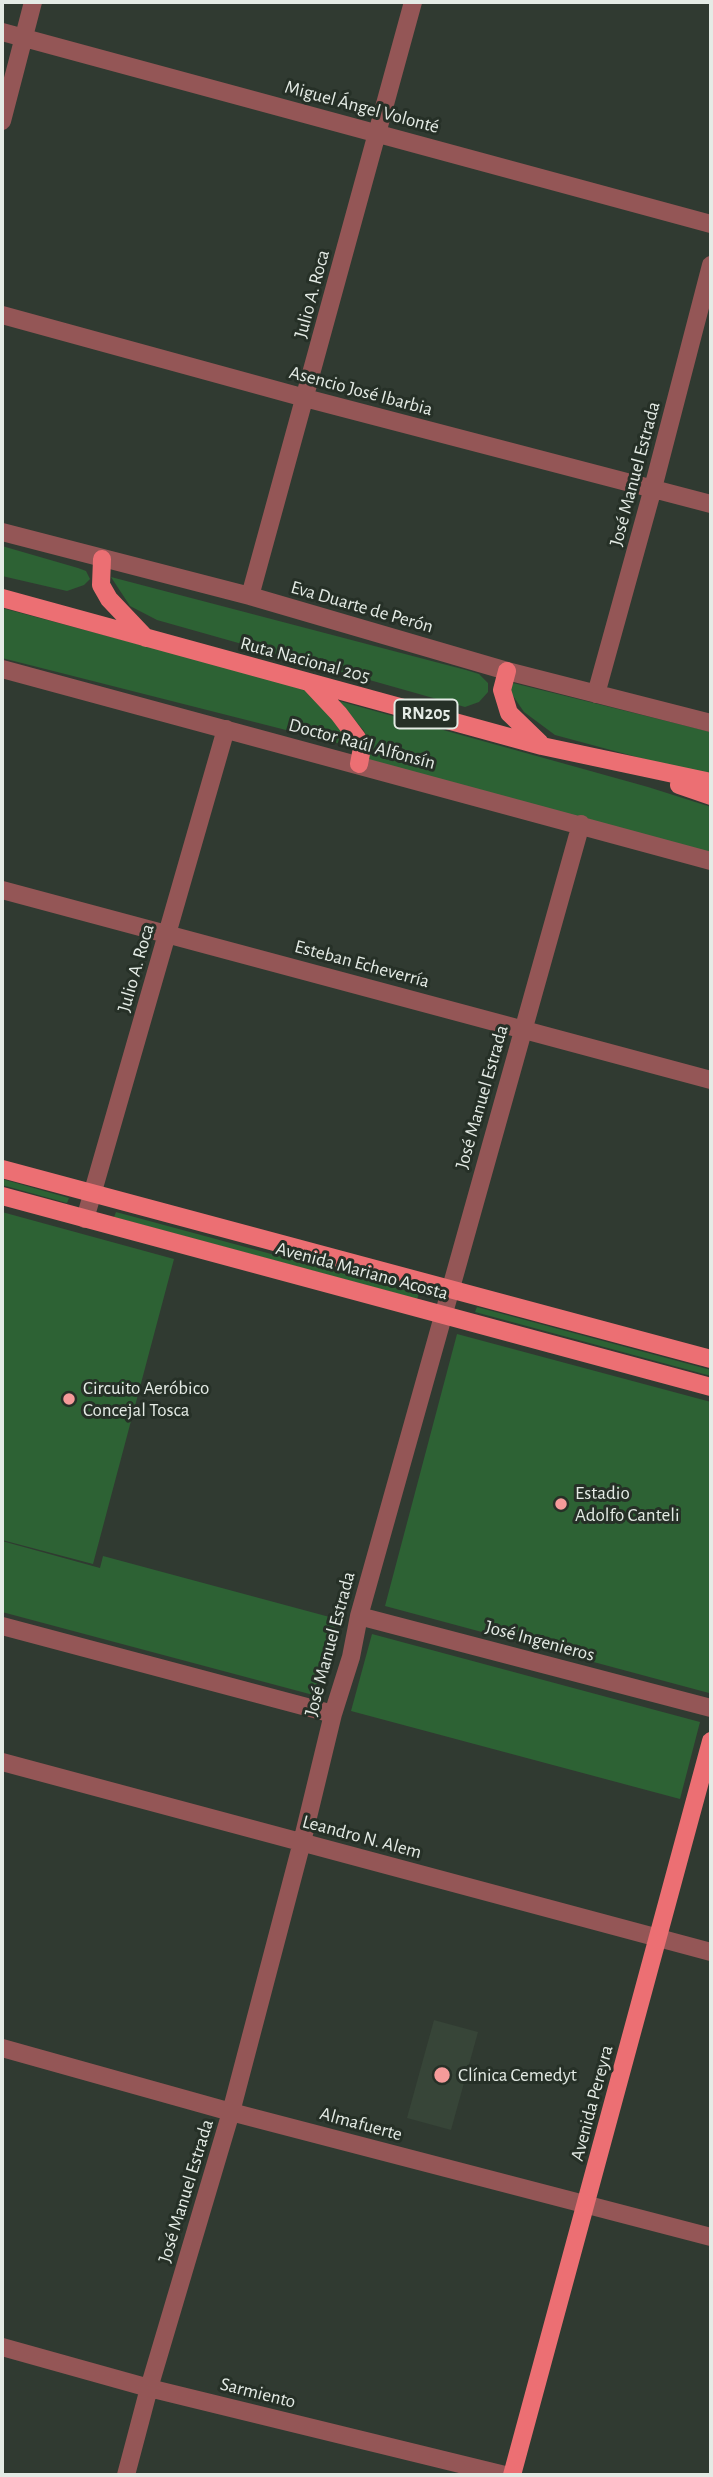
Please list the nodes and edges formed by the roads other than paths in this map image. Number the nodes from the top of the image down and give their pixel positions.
1 (33, 2) edge
2 (413, 2) edge
3 (2, 32) edge
4 (24, 38) junction
5 (2, 121) edge
6 (378, 133) junction
7 (711, 224) edge
8 (711, 265) edge
9 (2, 315) edge
10 (304, 398) junction
11 (653, 488) junction
12 (711, 504) edge
13 (2, 532) edge
14 (102, 559) junction
15 (250, 596) junction
16 (2, 598) edge
17 (146, 638) junction
18 (2, 669) edge
19 (507, 671) junction
20 (309, 682) junction
21 (596, 694) junction
22 (711, 723) edge
23 (226, 729) junction
24 (542, 746) junction
25 (599, 758) junction
26 (359, 764) junction
27 (711, 782) edge
28 (711, 796) edge
29 (581, 824) junction
30 (711, 861) edge
31 (2, 890) edge
32 (167, 934) junction
33 (523, 1029) junction
34 (711, 1080) edge
35 (2, 1169) edge
36 (93, 1193) junction
37 (2, 1196) edge
38 (85, 1219) junction
39 (450, 1289) junction
40 (443, 1315) junction
41 (711, 1359) edge
42 (711, 1387) edge
43 (359, 1616) junction
44 (2, 1626) edge
45 (711, 1708) edge
46 (333, 1714) junction
47 (711, 1741) edge
48 (2, 1762) edge
49 (302, 1842) junction
50 (659, 1938) junction
51 (711, 1952) edge
52 (2, 2048) edge
53 (231, 2112) junction
54 (586, 2204) junction
55 (711, 2237) edge
56 (2, 2347) edge
57 (149, 2388) junction
58 (126, 2475) edge
59 (505, 2475) edge
60 (512, 2475) edge

1 - 4 street
2 - 6 street, Julio A. Roca
3 - 4 street, Miguel Ángel Volonté
4 - 5 street
4 - 6 street, Miguel Ángel Volonté
6 - 7 street, Miguel Ángel Volonté
6 - 10 street, Julio A. Roca
8 - 11 street, José Manuel Estrada
9 - 10 street, Asencio José Ibarbia
10 - 11 street, Asencio José Ibarbia
10 - 15 street, Julio A. Roca
11 - 12 street, Asencio José Ibarbia
11 - 21 street, José Manuel Estrada
13 - 14 street, Eva Duarte de Perón
14 - 15 street, Eva Duarte de Perón
14 - 17 main road
15 - 19 street, Eva Duarte de Perón
16 - 17 main road, Ruta Nacional 205 / RN205
17 - 20 main road, Ruta Nacional 205 / RN205
18 - 23 street, Doctor Raúl Alfonsín
19 - 21 street, Eva Duarte de Perón
19 - 24 main road
20 - 24 main road, Ruta Nacional 205 / RN205
20 - 26 main road
21 - 22 street, Eva Duarte de Perón
23 - 26 street, Doctor Raúl Alfonsín
23 - 32 street, Julio A. Roca
24 - 25 main road, Ruta Nacional 205 / RN205
25 - 27 main road, Ruta Nacional 205 / RN205
25 - 28 main road, Ruta Nacional 205 / RN205
26 - 29 street, Doctor Raúl Alfonsín
29 - 30 street, Doctor Raúl Alfonsín
29 - 33 street, José Manuel Estrada
31 - 32 street, Esteban Echeverría
32 - 33 street, Esteban Echeverría
32 - 36 street, Julio A. Roca
33 - 34 street, Esteban Echeverría
33 - 39 street, José Manuel Estrada
35 - 36 main road, Avenida Mariano Acosta
36 - 38 street, Julio A. Roca
36 - 39 main road, Avenida Mariano Acosta
37 - 38 main road, Avenida Mariano Acosta
38 - 40 main road, Avenida Mariano Acosta
39 - 40 street, José Manuel Estrada
39 - 41 main road, Avenida Mariano Acosta
40 - 42 main road, Avenida Mariano Acosta
40 - 43 street, José Manuel Estrada
43 - 45 street, José Ingenieros
43 - 46 street, José Manuel Estrada
44 - 46 street
46 - 49 street, José Manuel Estrada
47 - 50 main road, Avenida Pereyra
48 - 49 street, Leandro N. Alem
49 - 50 street, Leandro N. Alem
49 - 53 street, José Manuel Estrada
50 - 51 street, Leandro N. Alem
50 - 54 main road, Avenida Pereyra
52 - 53 street, Almafuerte
53 - 54 street, Almafuerte
53 - 57 street, José Manuel Estrada
54 - 55 street, Almafuerte
54 - 60 main road, Avenida Pereyra
56 - 57 street, Sarmiento
57 - 58 street, José Manuel Estrada
57 - 59 street, Sarmiento

